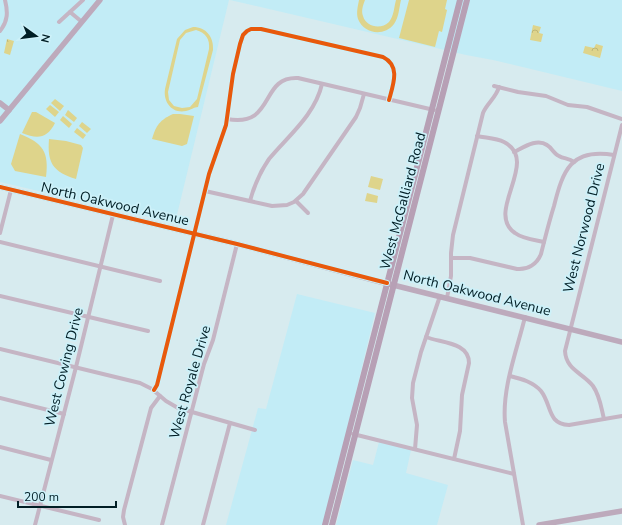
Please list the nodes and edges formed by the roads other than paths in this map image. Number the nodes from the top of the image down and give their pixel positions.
1 (6, 0) edge
2 (83, 0) edge
3 (100, 0) edge
4 (460, 0) edge
5 (467, 0) edge
6 (70, 12) junction
7 (59, 22) dead end
8 (82, 22) junction
9 (0, 31) edge
10 (322, 84) junction
11 (364, 94) junction
12 (389, 100) junction
13 (0, 103) edge
14 (0, 109) edge
15 (432, 109) junction
16 (438, 111) junction
17 (7, 112) junction
18 (227, 119) junction
19 (622, 119) edge
20 (0, 121) edge
21 (622, 125) edge
22 (477, 136) junction
23 (514, 152) junction
24 (614, 155) junction
25 (574, 162) junction
26 (0, 187) edge
27 (11, 190) junction
28 (205, 191) junction
29 (296, 200) junction
30 (250, 201) junction
31 (308, 213) dead end
32 (113, 214) junction
33 (0, 233) edge
34 (195, 234) junction
35 (0, 242) edge
36 (544, 242) junction
37 (237, 244) junction
38 (451, 258) junction
39 (100, 266) junction
40 (160, 281) dead end
41 (390, 284) junction
42 (0, 296) edge
43 (440, 296) junction
44 (447, 298) junction
45 (88, 317) junction
46 (525, 317) junction
47 (570, 329) junction
48 (148, 332) dead end
49 (426, 337) junction
50 (622, 342) edge
51 (0, 349) edge
52 (76, 367) junction
53 (510, 376) junction
54 (154, 390) junction
55 (160, 396) junction
56 (0, 398) edge
57 (192, 413) junction
58 (64, 414) junction
59 (622, 416) edge
60 (604, 419) junction
61 (230, 423) junction
62 (255, 430) dead end
63 (352, 433) junction
64 (0, 447) edge
65 (415, 449) junction
66 (454, 459) junction
67 (51, 460) junction
68 (514, 474) junction
69 (0, 496) edge
70 (40, 505) junction
71 (622, 511) edge
72 (99, 520) dead end
73 (35, 525) edge
74 (125, 525) edge
75 (162, 525) edge
76 (203, 525) edge
77 (325, 525) edge
78 (332, 525) edge
79 (523, 525) edge
80 (539, 525) edge

1 - 9 street
2 - 6 street
3 - 8 street
4 - 15 main road, West McGalliard Road
5 - 16 main road, West McGalliard Road
6 - 7 street
6 - 8 street
8 - 17 street
10 - 11 street
10 - 18 street
10 - 30 street
11 - 12 street
11 - 29 street
12 - 15 street
12 - 18 street
13 - 17 street
14 - 17 street
15 - 16 street
15 - 41 main road, West McGalliard Road
16 - 41 main road, West McGalliard Road
17 - 20 street
18 - 28 street
19 - 22 street
21 - 24 street, West Norwood Drive
22 - 23 street
22 - 38 street
23 - 25 street
23 - 36 street
24 - 25 street
24 - 47 street, West Norwood Drive
25 - 36 street
26 - 27 street, North Oakwood Avenue
27 - 32 street, North Oakwood Avenue
27 - 33 street
28 - 30 street
28 - 34 street
29 - 30 street
29 - 31 street
32 - 34 street, North Oakwood Avenue
32 - 39 street, West Cowing Drive
34 - 37 street, North Oakwood Avenue
34 - 54 street
35 - 39 street
36 - 38 street
37 - 41 street, North Oakwood Avenue
37 - 57 street, West Royale Drive
38 - 44 street
39 - 40 street
39 - 45 street, West Cowing Drive
41 - 43 street, North Oakwood Avenue
41 - 63 main road, West McGalliard Road
42 - 45 street
43 - 44 street, North Oakwood Avenue
43 - 49 street
44 - 46 street, North Oakwood Avenue
45 - 48 street
45 - 52 street, West Cowing Drive
46 - 47 street, North Oakwood Avenue
46 - 53 street
47 - 50 street, North Oakwood Avenue
47 - 60 street, West Norwood Drive
49 - 65 street
49 - 66 street
51 - 52 street
52 - 54 street
52 - 58 street, West Cowing Drive
53 - 60 street
53 - 68 street
54 - 55 street
55 - 57 street
55 - 74 street
56 - 58 street
57 - 61 street
57 - 75 street, West Royale Drive
58 - 67 street, West Cowing Drive
59 - 60 street
61 - 62 street
61 - 76 street
63 - 65 street
63 - 77 main road, West McGalliard Road
63 - 78 main road, West McGalliard Road
64 - 67 street
65 - 66 street
66 - 68 street
67 - 70 street, West Cowing Drive
68 - 79 street
69 - 70 street
70 - 72 street
70 - 73 street, West Cowing Drive
71 - 80 street

